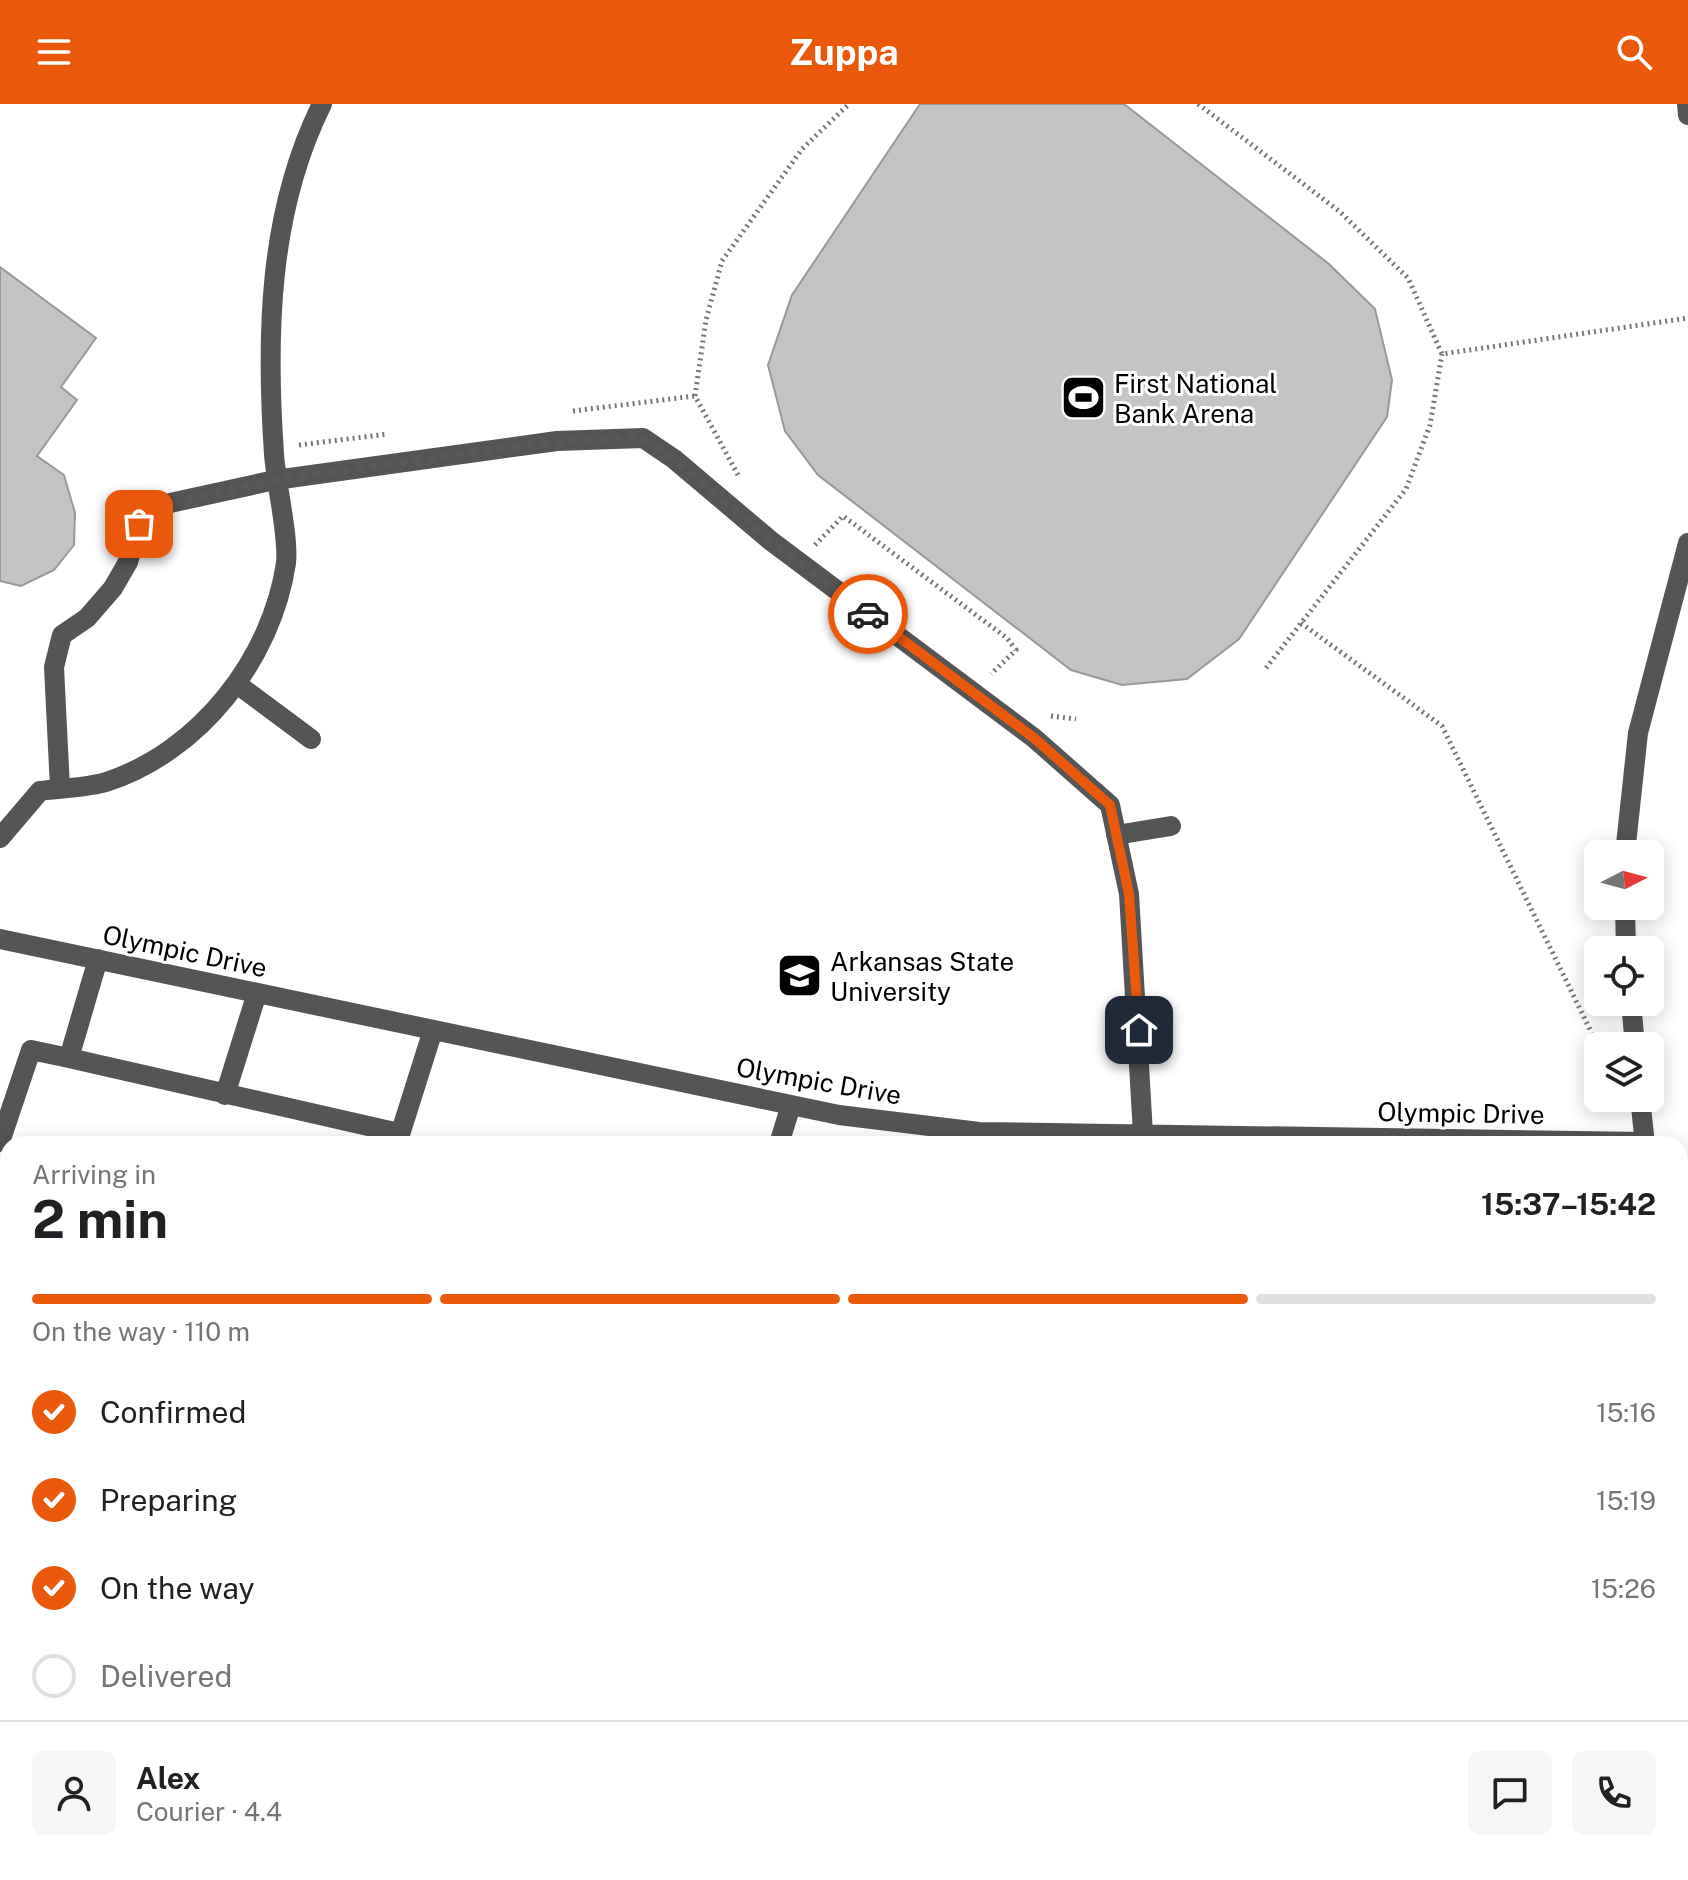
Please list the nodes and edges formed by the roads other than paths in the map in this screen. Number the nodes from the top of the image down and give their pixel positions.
1 (322, 104) edge
2 (1687, 104) edge
3 (1688, 115) edge
4 (275, 480) junction
5 (1688, 543) edge
6 (237, 684) junction
7 (311, 739) dead end
8 (60, 788) junction
9 (1171, 826) dead end
10 (1116, 835) junction
11 (0, 838) edge
12 (1627, 840) edge
13 (0, 939) edge
14 (98, 959) junction
15 (257, 993) junction
16 (433, 1030) junction
17 (69, 1058) junction
18 (225, 1095) junction
19 (791, 1105) junction
20 (1641, 1112) edge
21 (1143, 1134) junction
22 (2, 1136) edge
23 (390, 1136) edge
24 (399, 1136) edge
25 (781, 1136) edge
26 (1211, 1136) edge
27 (1643, 1136) edge

1 - 4 street
2 - 3 street
4 - 6 street
4 - 8 street
4 - 10 street
5 - 12 street
6 - 7 street
6 - 8 street
8 - 11 street
9 - 10 street
10 - 21 street
13 - 14 street, Olympic Drive
14 - 15 street, Olympic Drive
14 - 17 street
15 - 16 street, Olympic Drive
15 - 18 street
16 - 19 street, Olympic Drive
16 - 24 street
17 - 18 street
17 - 22 street
18 - 23 street
19 - 21 street, Olympic Drive
19 - 25 street
20 - 27 street
21 - 26 street, Olympic Drive

